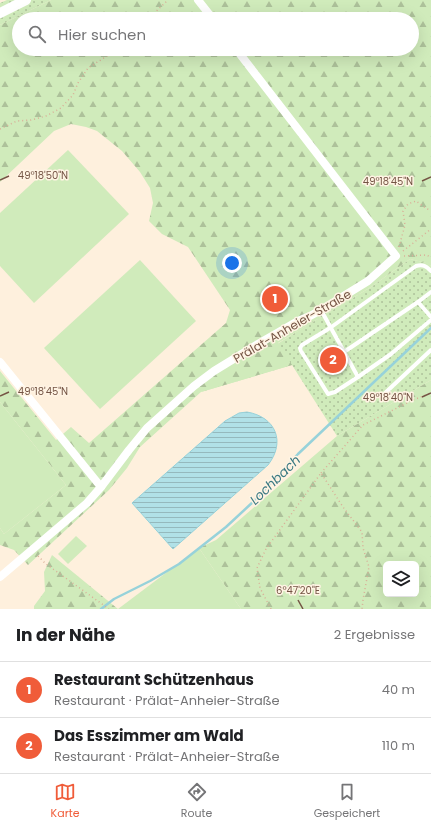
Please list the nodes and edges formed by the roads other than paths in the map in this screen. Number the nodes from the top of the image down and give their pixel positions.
1 (26, 0) edge
2 (198, 0) edge
3 (207, 12) edge
4 (0, 13) edge
5 (241, 56) edge
6 (431, 271) edge
7 (431, 292) edge
8 (418, 302) junction
9 (321, 310) junction
10 (431, 317) edge
11 (431, 320) edge
12 (330, 328) junction
13 (431, 350) edge
14 (344, 352) junction
15 (0, 362) edge
16 (358, 377) junction
17 (384, 394) dead end
18 (101, 487) junction
19 (0, 577) edge

1 - 4 street
2 - 3 street
5 - 9 street, Prälat-Anheier-Straße
6 - 12 lane
7 - 8 lane
8 - 10 lane
8 - 14 lane
9 - 12 lane
9 - 18 street, Prälat-Anheier-Straße
11 - 16 lane
12 - 14 lane
12 - 16 lane
13 - 17 lane
14 - 16 lane
15 - 18 street
18 - 19 street, Prälat-Anheier-Straße

